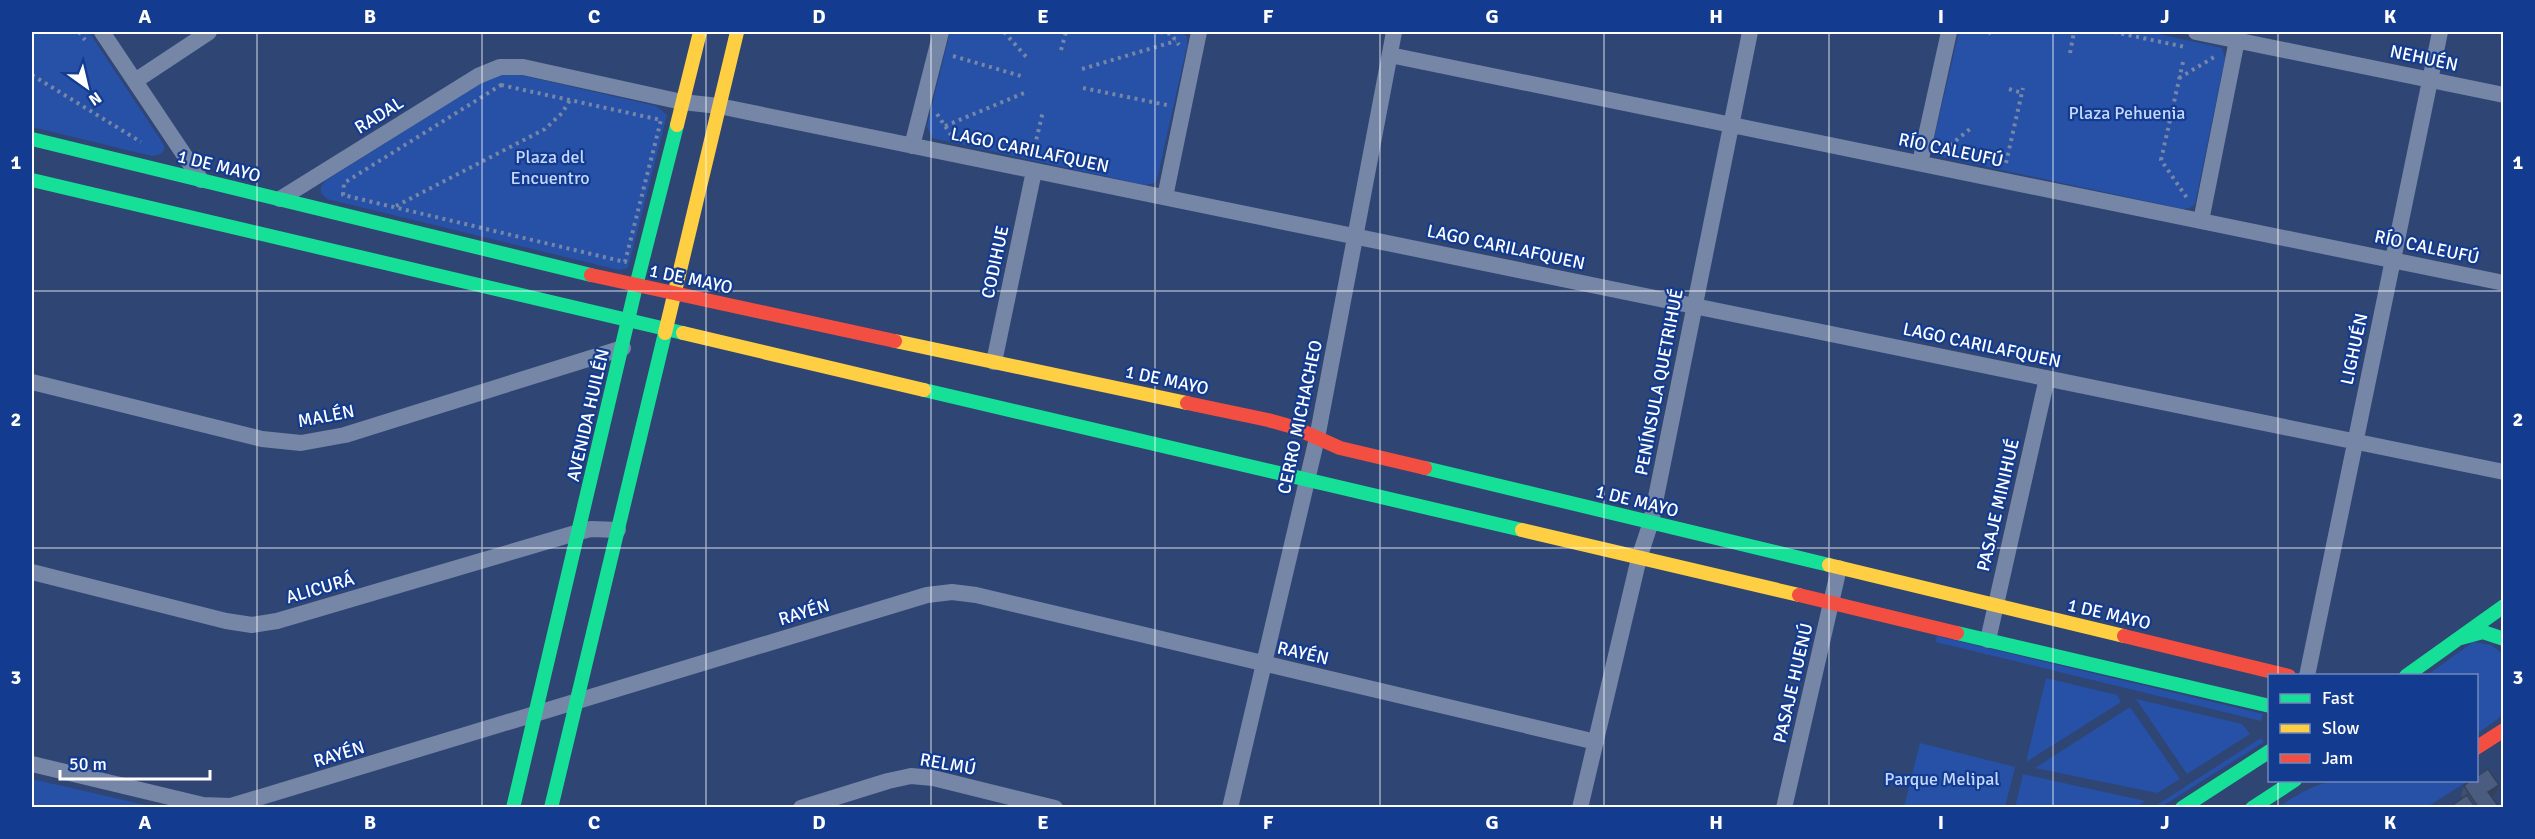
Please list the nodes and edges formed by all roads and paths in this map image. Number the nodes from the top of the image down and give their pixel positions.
1 (79, 32) edge
2 (102, 32) edge
3 (209, 32) edge
4 (700, 32) edge
5 (736, 32) edge
6 (941, 32) edge
7 (1004, 32) edge
8 (1066, 32) edge
9 (1160, 32) edge
10 (1199, 32) edge
11 (1394, 32) edge
12 (1750, 32) edge
13 (1949, 32) edge
14 (2074, 32) edge
15 (2114, 32) edge
16 (2196, 32) edge
17 (2440, 32) edge
18 (85, 41) dead end
19 (1176, 41) junction
20 (2231, 45) junction
21 (1180, 47) dead end
22 (2189, 48) dead end
23 (1061, 50) dead end
24 (2211, 52) dead end
25 (2070, 53) dead end
26 (950, 55) dead end
27 (1390, 55) junction
28 (2215, 59) junction
29 (1029, 60) dead end
30 (2182, 62) dead end
31 (500, 67) joint
32 (1082, 69) dead end
33 (32, 75) edge
34 (1021, 76) dead end
35 (2179, 78) junction
36 (2430, 79) junction
37 (135, 81) junction
38 (1083, 88) dead end
39 (2009, 89) dead end
40 (1024, 93) dead end
41 (1171, 94) dead end
42 (2504, 95) edge
43 (570, 100) junction
44 (682, 102) junction
45 (1169, 105) junction
46 (719, 106) junction
47 (1043, 111) dead end
48 (1166, 116) dead end
49 (1731, 125) junction
50 (945, 126) dead end
51 (1970, 129) dead end
52 (149, 137) dead end
53 (32, 139) edge
54 (121, 139) dead end
55 (1941, 140) dead end
56 (144, 144) junction
57 (912, 146) junction
58 (1947, 151) junction
59 (1941, 152) dead end
60 (1994, 162) dead end
61 (1039, 164) junction
62 (1920, 164) junction
63 (32, 180) edge
64 (201, 180) junction
65 (2188, 196) junction
66 (1166, 197) junction
67 (280, 199) junction
68 (2180, 201) dead end
69 (393, 207) junction
70 (2197, 214) junction
71 (1355, 236) junction
72 (2392, 260) junction
73 (2504, 283) edge
74 (636, 286) junction
75 (674, 293) junction
76 (1695, 306) junction
77 (628, 320) junction
78 (666, 329) junction
79 (623, 348) junction
80 (994, 362) junction
81 (2047, 378) junction
82 (32, 382) edge
83 (1317, 438) junction
84 (2355, 441) junction
85 (2504, 472) edge
86 (1308, 480) junction
87 (1651, 522) junction
88 (618, 530) junction
89 (579, 532) junction
90 (1639, 558) junction
91 (1839, 568) junction
92 (32, 572) edge
93 (1831, 603) junction
94 (1996, 605) junction
95 (2504, 606) edge
96 (2504, 639) edge
97 (1988, 640) junction
98 (2447, 645) junction
99 (1265, 664) junction
100 (2285, 674) edge
101 (2307, 674) edge
102 (2407, 674) edge
103 (577, 702) junction
104 (2268, 706) edge
105 (535, 714) junction
106 (2504, 730) edge
107 (1596, 742) junction
108 (2504, 747) edge
109 (2478, 748) edge
110 (2478, 749) edge
111 (2268, 752) edge
112 (32, 764) edge
113 (2292, 782) edge
114 (513, 807) edge
115 (551, 807) edge
116 (801, 807) edge
117 (1055, 807) edge
118 (1230, 807) edge
119 (1580, 807) edge
120 (1784, 807) edge
121 (2182, 807) edge
122 (2252, 807) edge

1 - 18 path
2 - 37 street
3 - 37 street
4 - 44 main road, AVENIDA HUILÉN
5 - 46 main road
6 - 57 street
7 - 29 path
8 - 23 path
9 - 19 path
10 - 66 street
11 - 27 street, CERRO MICHACHEO
12 - 49 street, PENÍNSULA QUETRIHUÉ
13 - 62 street
14 - 25 path
15 - 22 path
16 - 20 street, NEHUÉN
17 - 36 street, LIGHUÉN
19 - 21 path
19 - 32 path
20 - 28 path
20 - 36 street, NEHUÉN
20 - 70 street
24 - 28 path
26 - 34 path
27 - 49 street, RÍO CALEUFÚ
27 - 71 street, CERRO MICHACHEO
28 - 35 path
30 - 35 path
31 - 44 street, LAGO CARILAFQUEN
31 - 67 street, RADAL
33 - 56 path
35 - 65 path
36 - 42 street, NEHUÉN
36 - 72 street, LIGHUÉN
37 - 64 street
38 - 45 path
39 - 60 path
40 - 50 path
41 - 45 path
43 - 69 path
43 - 69 path
43 - 69 path
44 - 46 street, LAGO CARILAFQUEN
44 - 74 main road, AVENIDA HUILÉN
45 - 48 path
46 - 57 street, LAGO CARILAFQUEN
46 - 75 main road
47 - 61 path
49 - 62 street, RÍO CALEUFÚ
49 - 76 street, PENÍNSULA QUETRIHUÉ
51 - 58 path
52 - 56 path
53 - 64 main road, 1 DE MAYO
54 - 56 path
55 - 58 path
57 - 61 street, LAGO CARILAFQUEN
58 - 59 path
61 - 66 street, LAGO CARILAFQUEN
61 - 80 street, CODIHUE
62 - 70 street, RÍO CALEUFÚ
63 - 77 main road
64 - 67 main road, 1 DE MAYO
65 - 68 path
65 - 70 path
66 - 71 street, LAGO CARILAFQUEN
67 - 74 main road, 1 DE MAYO
70 - 72 street, RÍO CALEUFÚ
71 - 76 street, LAGO CARILAFQUEN
71 - 83 street, CERRO MICHACHEO
72 - 73 street, RÍO CALEUFÚ
72 - 84 street, LIGHUÉN
74 - 75 main road, 1 DE MAYO
74 - 77 main road, AVENIDA HUILÉN
75 - 78 main road
75 - 80 main road, 1 DE MAYO
76 - 81 street, LAGO CARILAFQUEN
76 - 87 street, PENÍNSULA QUETRIHUÉ
77 - 78 main road
77 - 79 main road, AVENIDA HUILÉN
78 - 86 main road
78 - 88 main road
79 - 82 street, MALÉN
79 - 89 main road, AVENIDA HUILÉN
80 - 83 main road, 1 DE MAYO
81 - 84 street, LAGO CARILAFQUEN
81 - 94 street, PASAJE MINIHUÉ
83 - 86 street, CERRO MICHACHEO
83 - 87 main road, 1 DE MAYO
84 - 85 street, LAGO CARILAFQUEN
84 - 101 street, LIGHUÉN
86 - 90 main road
86 - 99 street, CERRO MICHACHEO
87 - 90 street, PENÍNSULA QUETRIHUÉ
87 - 91 main road, 1 DE MAYO
88 - 89 street, ALICURÁ
88 - 103 main road
89 - 92 street, ALICURÁ
89 - 105 main road, AVENIDA HUILÉN
90 - 93 main road
90 - 107 street, PENÍNSULA QUETRIHUÉ
91 - 93 street, PASAJE HUENÚ
91 - 94 main road, 1 DE MAYO
93 - 97 main road
93 - 120 street, PASAJE HUENÚ
94 - 97 street, PASAJE MINIHUÉ
94 - 100 main road, 1 DE MAYO
95 - 98 main road
96 - 98 main road
97 - 104 main road
98 - 102 main road
99 - 103 street, RAYÉN
99 - 107 street, RAYÉN
99 - 118 street, CERRO MICHACHEO
103 - 105 street, RAYÉN
103 - 115 main road
105 - 112 street, RAYÉN
105 - 114 main road, AVENIDA HUILÉN
106 - 109 main road
107 - 119 street, PENÍNSULA QUETRIHUÉ
108 - 110 main road
111 - 121 main road
113 - 122 main road
116 - 117 street, RELMÚ

